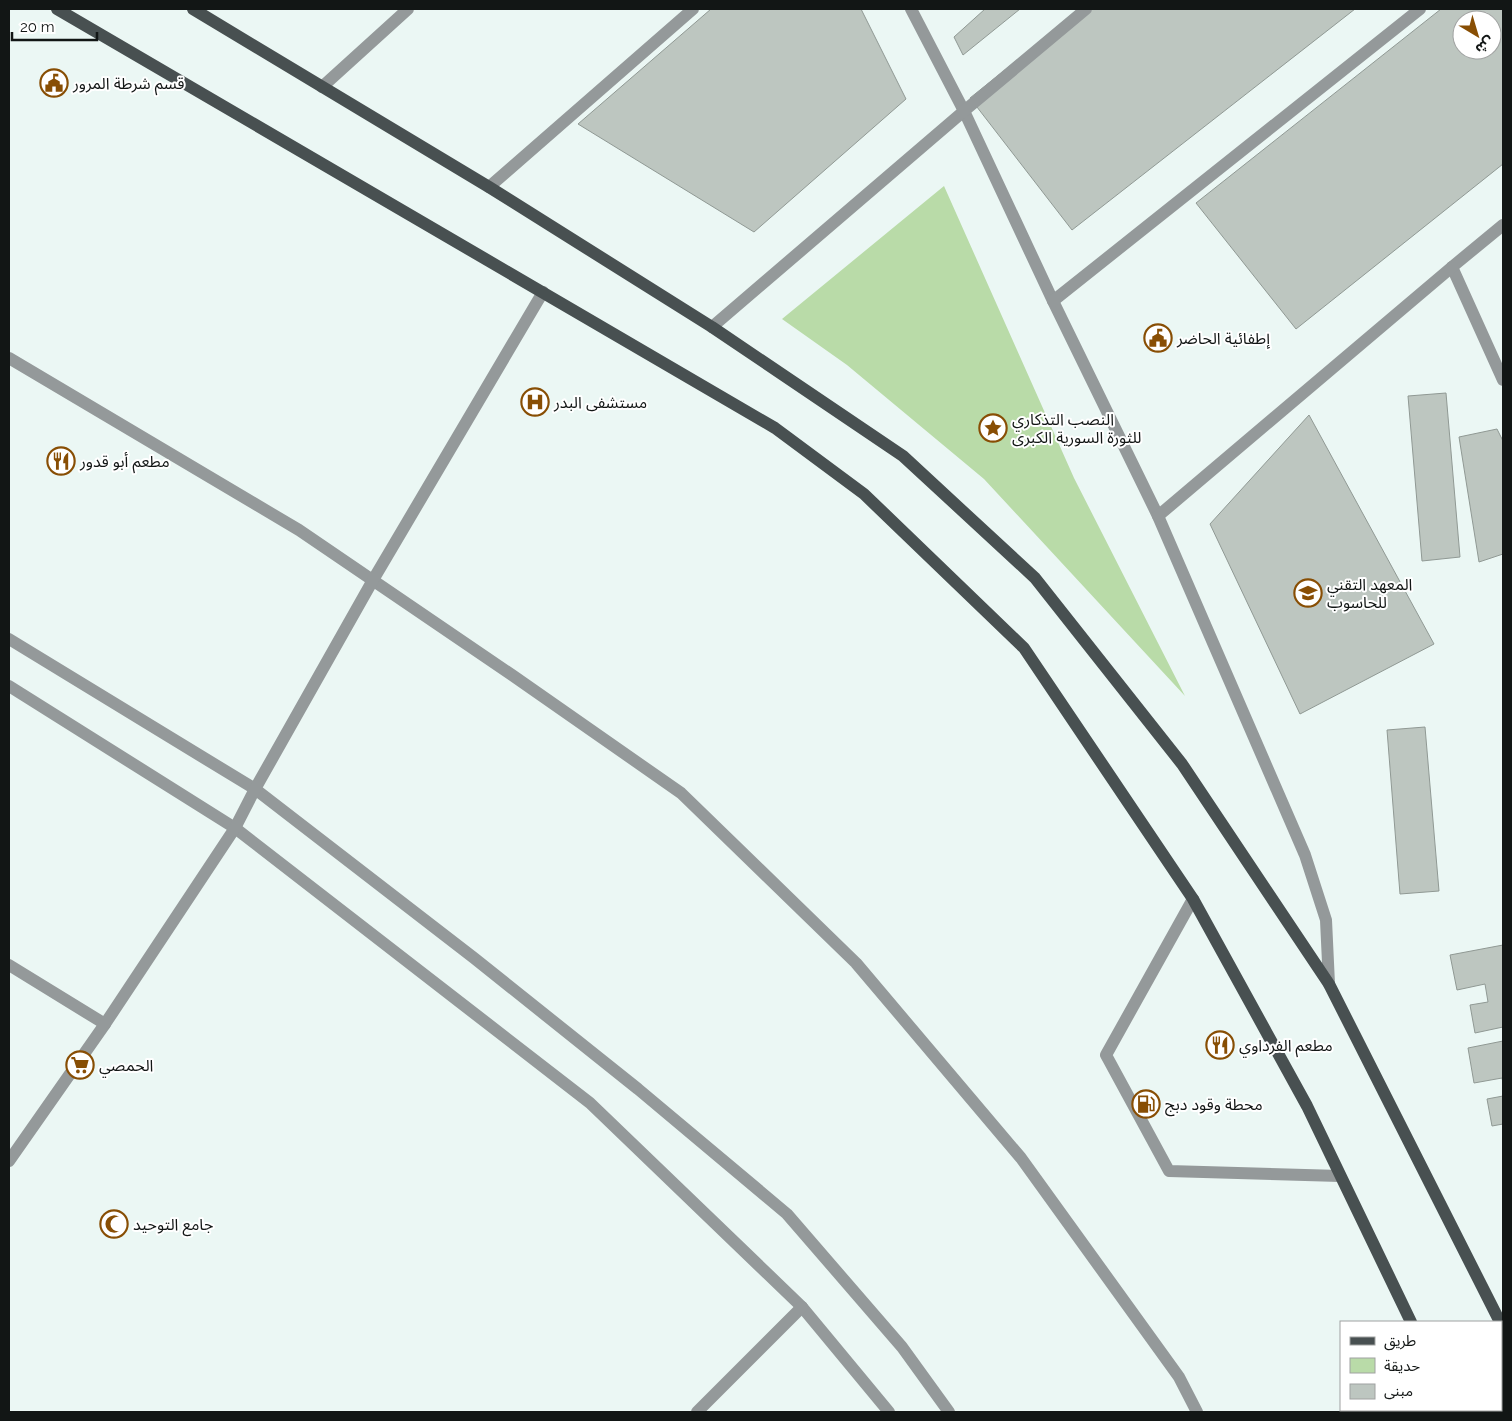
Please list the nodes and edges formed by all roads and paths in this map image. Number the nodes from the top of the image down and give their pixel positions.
1 (58, 9) edge
2 (193, 9) edge
3 (408, 9) edge
4 (693, 9) edge
5 (911, 9) edge
6 (1086, 9) edge
7 (1420, 9) edge
8 (322, 87) junction
9 (964, 111) junction
10 (489, 187) junction
11 (1503, 225) edge
12 (1452, 267) junction
13 (543, 292) junction
14 (1053, 301) junction
15 (712, 327) junction
16 (9, 358) edge
17 (1503, 380) edge
18 (1158, 516) junction
19 (373, 580) junction
20 (9, 639) edge
21 (9, 686) edge
22 (255, 789) junction
23 (235, 828) junction
24 (1193, 899) junction
25 (9, 965) edge
26 (1329, 984) junction
27 (105, 1024) junction
28 (9, 1162) edge
29 (1340, 1176) junction
30 (802, 1307) junction
31 (1411, 1321) edge
32 (1499, 1321) edge
33 (697, 1412) edge
34 (888, 1412) edge
35 (949, 1412) edge
36 (1197, 1412) edge

1 - 13 main road
2 - 8 main road
3 - 8 street
4 - 10 street
5 - 9 street
6 - 9 street
7 - 14 street
8 - 10 main road
9 - 14 street
9 - 15 street
10 - 15 main road
11 - 12 street
12 - 17 street
12 - 18 street
13 - 19 street
13 - 24 main road
14 - 18 street
15 - 26 main road
16 - 19 street
18 - 26 street
19 - 22 street
19 - 36 street
20 - 22 street
21 - 23 street
22 - 23 street
22 - 35 street
23 - 27 street
23 - 30 street
24 - 29 main road
24 - 29 street
25 - 27 street
26 - 32 main road
27 - 28 street
29 - 31 main road
30 - 33 street
30 - 34 street

